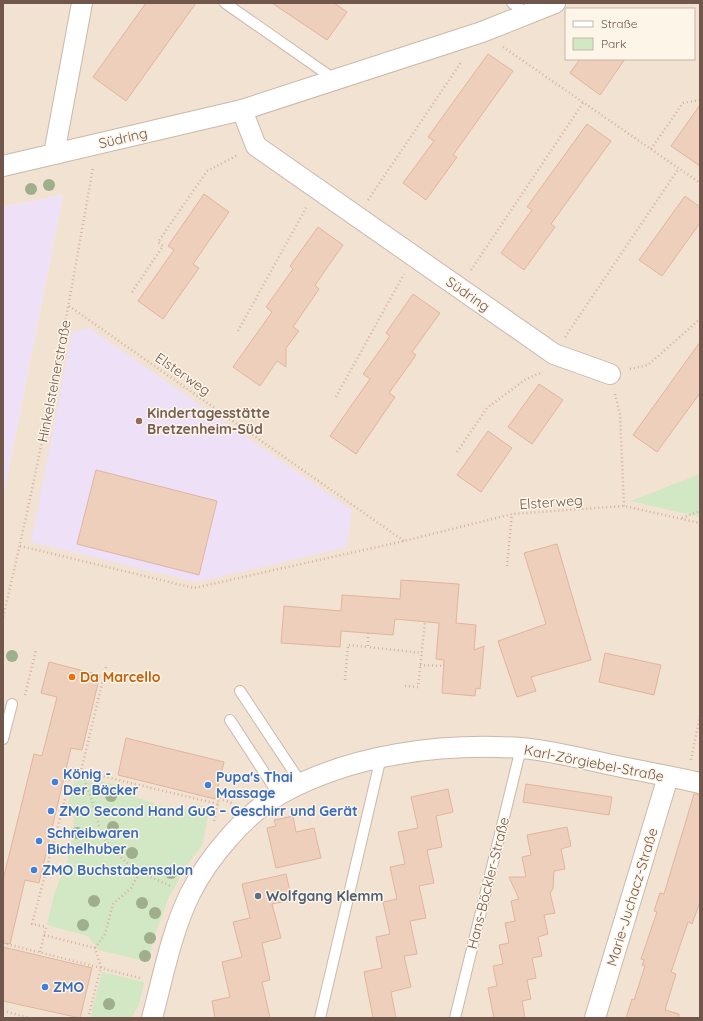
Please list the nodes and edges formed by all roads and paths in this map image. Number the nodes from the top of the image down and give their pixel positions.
1 (82, 3) edge
2 (225, 3) edge
3 (512, 3) edge
4 (555, 3) edge
5 (528, 14) junction
6 (482, 32) junction
7 (334, 79) junction
8 (700, 100) edge
9 (583, 103) junction
10 (242, 110) junction
11 (96, 144) junction
12 (256, 146) junction
13 (651, 149) junction
14 (54, 154) junction
15 (3, 166) edge
16 (678, 168) junction
17 (700, 183) edge
18 (316, 188) junction
19 (357, 216) junction
20 (414, 256) junction
21 (459, 288) junction
22 (132, 292) dead end
23 (69, 306) junction
24 (700, 319) edge
25 (238, 331) dead end
26 (554, 354) junction
27 (573, 360) junction
28 (610, 374) junction
29 (336, 397) dead end
30 (458, 452) dead end
31 (624, 506) junction
32 (700, 511) edge
33 (512, 514) junction
34 (682, 518) junction
35 (700, 523) edge
36 (404, 541) junction
37 (20, 546) junction
38 (507, 566) dead end
39 (3, 617) edge
40 (425, 622) dead end
41 (368, 633) dead end
42 (368, 646) junction
43 (36, 650) dead end
44 (422, 653) junction
45 (420, 665) junction
46 (444, 666) dead end
47 (106, 667) dead end
48 (104, 676) junction
49 (123, 680) dead end
50 (345, 680) dead end
51 (405, 686) dead end
52 (240, 691) dead end
53 (12, 704) joint
54 (700, 715) edge
55 (230, 720) dead end
56 (3, 739) edge
57 (521, 748) junction
58 (381, 757) junction
59 (81, 771) junction
60 (685, 780) edge
61 (301, 783) junction
62 (278, 794) junction
63 (218, 804) junction
64 (236, 805) dead end
65 (214, 820) dead end
66 (140, 872) junction
67 (190, 893) junction
68 (44, 934) junction
69 (3, 942) edge
70 (95, 948) junction
71 (40, 952) junction
72 (101, 967) junction
73 (161, 983) junction
74 (3, 1011) edge
75 (30, 1018) edge
76 (88, 1018) edge
77 (152, 1018) edge
78 (320, 1018) edge
79 (455, 1018) edge
80 (595, 1018) edge

1 - 14 street
2 - 7 lane
3 - 5 lane
4 - 5 street, Südring
5 - 6 street, Südring
6 - 7 street, Südring
6 - 9 path
6 - 19 path
7 - 10 street, Südring
8 - 13 path
9 - 13 path
9 - 21 path
10 - 11 street, Südring
10 - 12 street
11 - 14 street, Südring
11 - 23 path, Hinkelsteinerstraße
12 - 18 street, Südring
12 - 22 path
13 - 16 path
14 - 15 street, Südring
16 - 17 path
16 - 26 path
18 - 19 street, Südring
18 - 25 path
19 - 20 street, Südring
20 - 21 street, Südring
20 - 29 path
21 - 26 street, Südring
23 - 36 path, Elsterweg
23 - 37 path, Hinkelsteinerstraße
24 - 28 path
26 - 27 street, Südring
27 - 28 street, Südring
27 - 30 path
28 - 31 path
31 - 33 path, Elsterweg
31 - 34 path, Elsterweg
32 - 34 path
33 - 36 path, Elsterweg
33 - 38 path
34 - 35 path, Elsterweg
36 - 37 path, Elsterweg
37 - 39 path, Hinkelsteinerstraße
40 - 44 path
41 - 42 path
42 - 44 path
42 - 50 path
43 - 53 path
44 - 45 path
45 - 46 path
45 - 51 path
47 - 48 path
48 - 49 path
48 - 59 path
52 - 61 lane
53 - 56 lane
54 - 60 path
55 - 62 lane
57 - 58 street, Karl-Zörgiebel-Straße
57 - 60 street, Karl-Zörgiebel-Straße
57 - 79 lane, Hans-Böckler-Straße
58 - 61 street, Karl-Zörgiebel-Straße
58 - 78 lane
59 - 63 path
59 - 66 path
59 - 68 path
60 - 80 street, Marie-Juchacz-Straße
61 - 62 street, Karl-Zörgiebel-Straße
62 - 67 street, Karl-Zörgiebel-Straße
63 - 64 path
63 - 65 path
66 - 67 path
66 - 70 path
67 - 73 street, Karl-Zörgiebel-Straße
68 - 70 path
68 - 71 path
69 - 71 path
70 - 72 path
71 - 72 path
72 - 73 path
72 - 76 path
73 - 77 street, Karl-Zörgiebel-Straße
74 - 75 path

